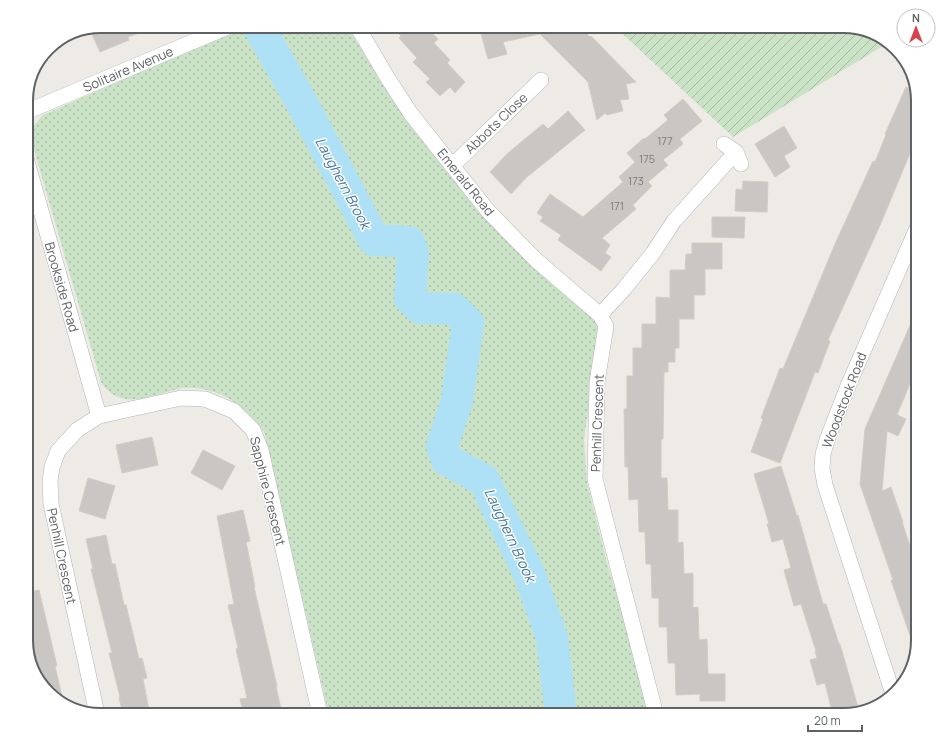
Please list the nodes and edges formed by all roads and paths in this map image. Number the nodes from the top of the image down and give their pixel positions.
1 (213, 33) edge
2 (361, 33) edge
3 (541, 80) dead end
4 (33, 109) edge
5 (733, 153) dead end
6 (452, 166) junction
7 (33, 183) edge
8 (911, 242) edge
9 (600, 315) junction
10 (98, 416) junction
11 (891, 688) edge
12 (95, 708) edge
13 (318, 708) edge
14 (654, 708) edge

1 - 4 street, Solitaire Avenue
2 - 6 street, Emerald Road
3 - 6 street, Abbots Close
5 - 9 street
6 - 9 street, Emerald Road
7 - 10 street, Brookside Road
8 - 11 street, Woodstock Road
9 - 14 street, Penhill Crescent
10 - 12 street, Penhill Crescent
10 - 13 street, Sapphire Crescent

